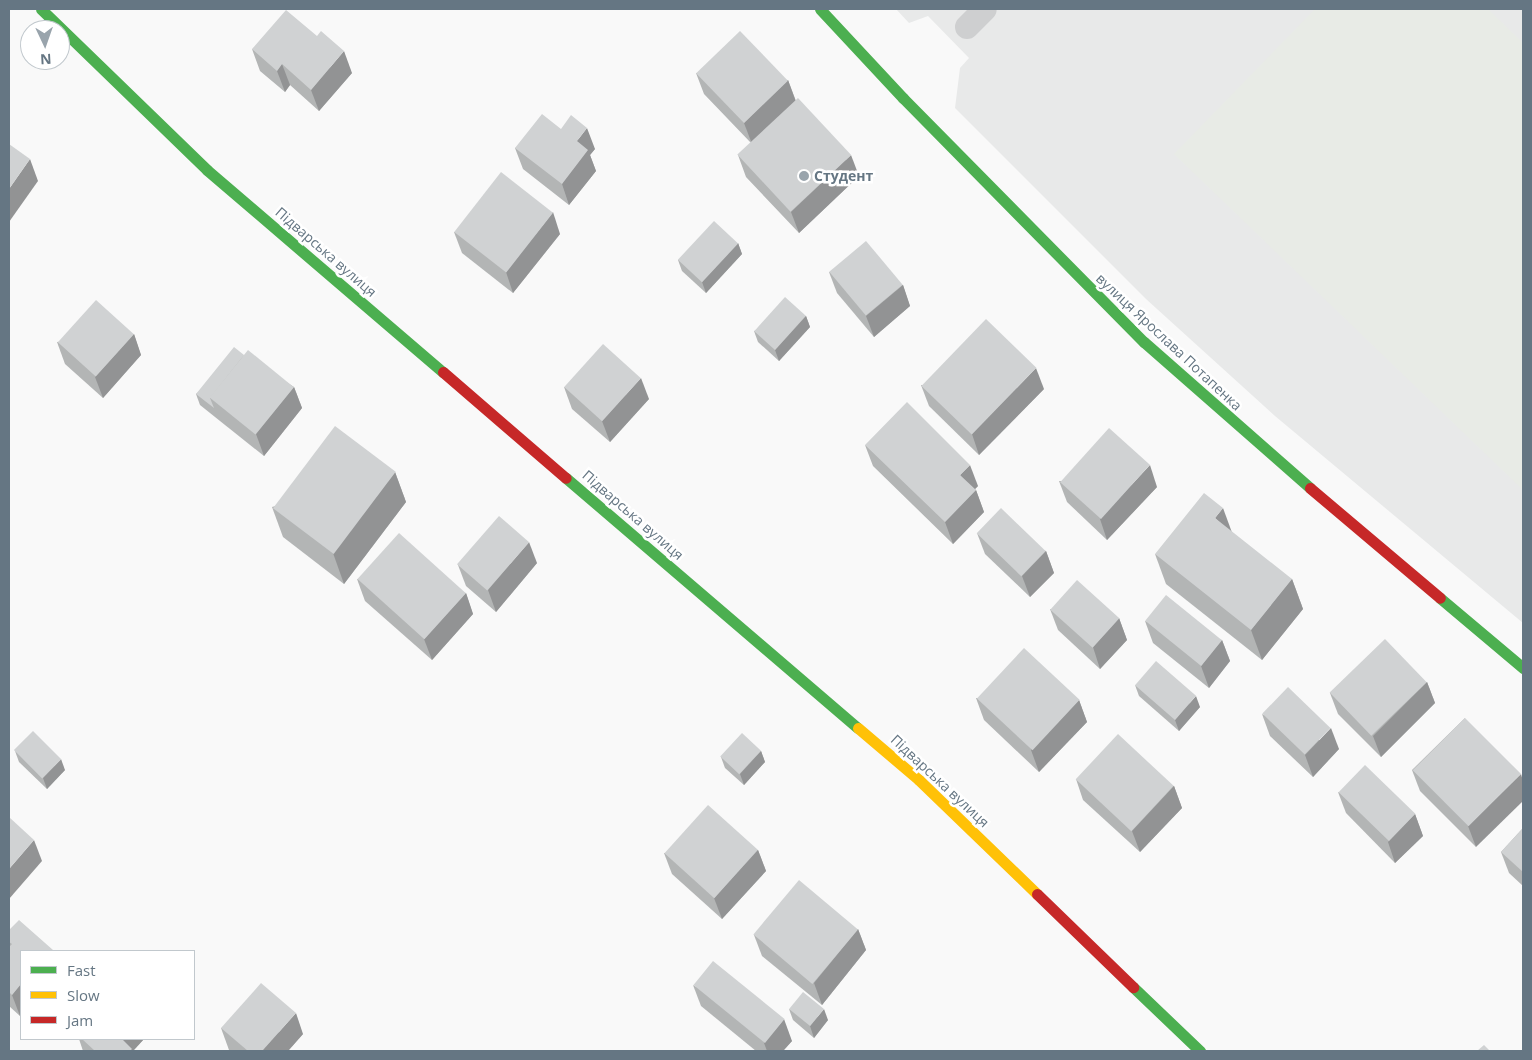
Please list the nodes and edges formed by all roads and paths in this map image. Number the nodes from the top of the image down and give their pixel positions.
1 (40, 9) edge
2 (820, 9) edge
3 (984, 9) edge
4 (967, 27) dead end
5 (1523, 668) edge
6 (1200, 1051) edge

1 - 6 street, Підварська вулиця
2 - 5 street, вулиця Ярослава Потапенка
3 - 4 lane

